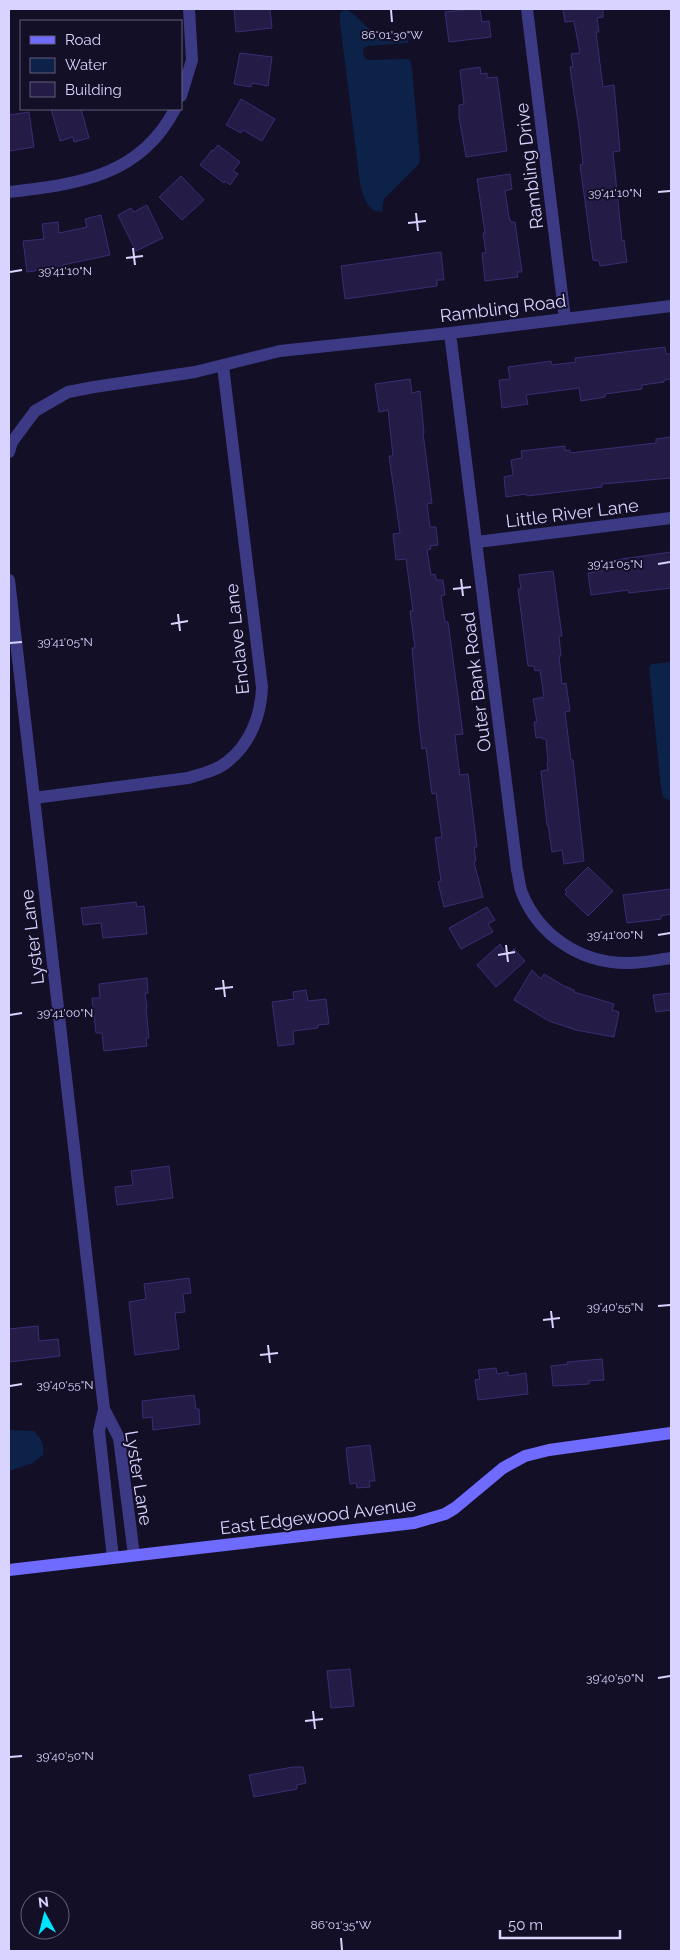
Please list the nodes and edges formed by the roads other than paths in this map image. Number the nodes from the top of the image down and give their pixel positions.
1 (189, 9) edge
2 (527, 9) edge
3 (182, 93) edge
4 (174, 110) edge
5 (9, 192) edge
6 (671, 306) edge
7 (565, 319) junction
8 (450, 333) junction
9 (223, 366) junction
10 (9, 452) edge
11 (671, 518) edge
12 (477, 542) junction
13 (9, 580) edge
14 (34, 798) junction
15 (671, 958) edge
16 (104, 1409) junction
17 (671, 1433) edge
18 (134, 1555) junction
19 (113, 1558) junction
20 (9, 1570) edge

1 - 3 street
2 - 7 street, Rambling Drive
4 - 5 street
6 - 7 street, Rambling Road
7 - 8 street, Rambling Road
8 - 9 street, Rambling Road
8 - 12 street, Outer Bank Road
9 - 10 street, Rambling Road
9 - 14 street, Enclave Lane
11 - 12 street, Little River Lane
12 - 15 street, Outer Bank Road
13 - 14 street, Lyster Lane
14 - 16 street, Lyster Lane
16 - 18 street, Lyster Lane
16 - 19 street, Lyster Lane
17 - 18 main road, East Edgewood Avenue
18 - 19 main road, East Edgewood Avenue
19 - 20 main road, East Edgewood Avenue

